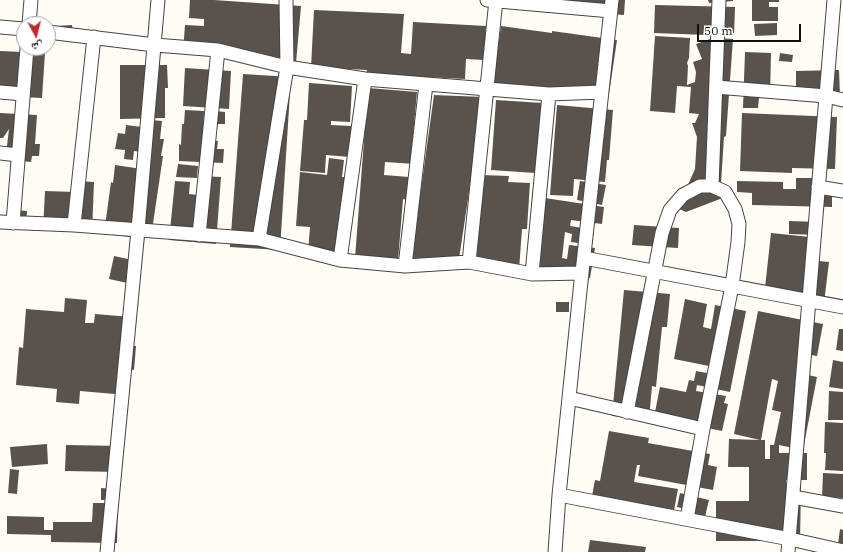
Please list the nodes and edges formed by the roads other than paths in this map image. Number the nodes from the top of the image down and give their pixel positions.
1 (31, 0) edge
2 (158, 0) edge
3 (286, 0) edge
4 (493, 0) edge
5 (719, 0) edge
6 (834, 0) edge
7 (611, 6) edge
8 (30, 16) edge
9 (0, 27) edge
10 (16, 28) edge
11 (56, 33) edge
12 (94, 37) junction
13 (154, 45) junction
14 (218, 50) junction
15 (26, 56) edge
16 (287, 67) junction
17 (365, 79) junction
18 (426, 84) junction
19 (716, 87) junction
20 (486, 89) junction
21 (0, 92) edge
22 (602, 92) junction
23 (23, 94) junction
24 (549, 94) junction
25 (826, 96) junction
26 (843, 100) edge
27 (0, 153) edge
28 (18, 155) junction
29 (712, 186) junction
30 (818, 187) junction
31 (843, 191) edge
32 (3, 223) edge
33 (74, 225) junction
34 (138, 230) junction
35 (198, 235) junction
36 (259, 239) junction
37 (584, 258) junction
38 (340, 260) junction
39 (469, 262) junction
40 (405, 266) junction
41 (655, 271) junction
42 (582, 273) junction
43 (532, 274) junction
44 (732, 286) junction
45 (809, 300) junction
46 (843, 307) edge
47 (569, 398) junction
48 (627, 412) junction
49 (703, 430) junction
50 (559, 495) junction
51 (793, 497) junction
52 (843, 506) edge
53 (687, 519) junction
54 (790, 539) junction
55 (843, 551) edge
56 (107, 552) edge
57 (555, 552) edge
58 (788, 552) edge

1 - 8 street
2 - 13 street
3 - 16 street
4 - 7 street
4 - 20 street
5 - 19 street
6 - 25 street
7 - 22 street
9 - 10 street
11 - 12 street
12 - 13 street
12 - 33 street
13 - 14 street
13 - 34 street
14 - 16 street
14 - 35 street
15 - 23 street
16 - 17 street
16 - 36 street
17 - 18 street
17 - 38 street
18 - 20 street
18 - 40 street
19 - 25 street
19 - 29 street
20 - 24 street
20 - 39 street
21 - 23 street
22 - 24 street
22 - 37 street
23 - 28 street
24 - 43 street
25 - 26 street
25 - 30 street
27 - 28 street
28 - 32 street
29 - 41 street
29 - 44 street
30 - 31 street
30 - 45 street
32 - 33 street
33 - 34 street
34 - 35 street
34 - 56 street
35 - 36 street
36 - 38 street
37 - 41 street
37 - 42 street
38 - 40 street
39 - 40 street
39 - 43 street
41 - 44 street
41 - 48 street
42 - 43 street
42 - 47 street
44 - 45 street
44 - 49 street
45 - 46 street
45 - 51 street
47 - 48 street
47 - 50 street
48 - 49 street
49 - 53 street
50 - 53 street
50 - 57 street
51 - 52 street
51 - 54 street
53 - 54 street
54 - 55 street
54 - 58 street

